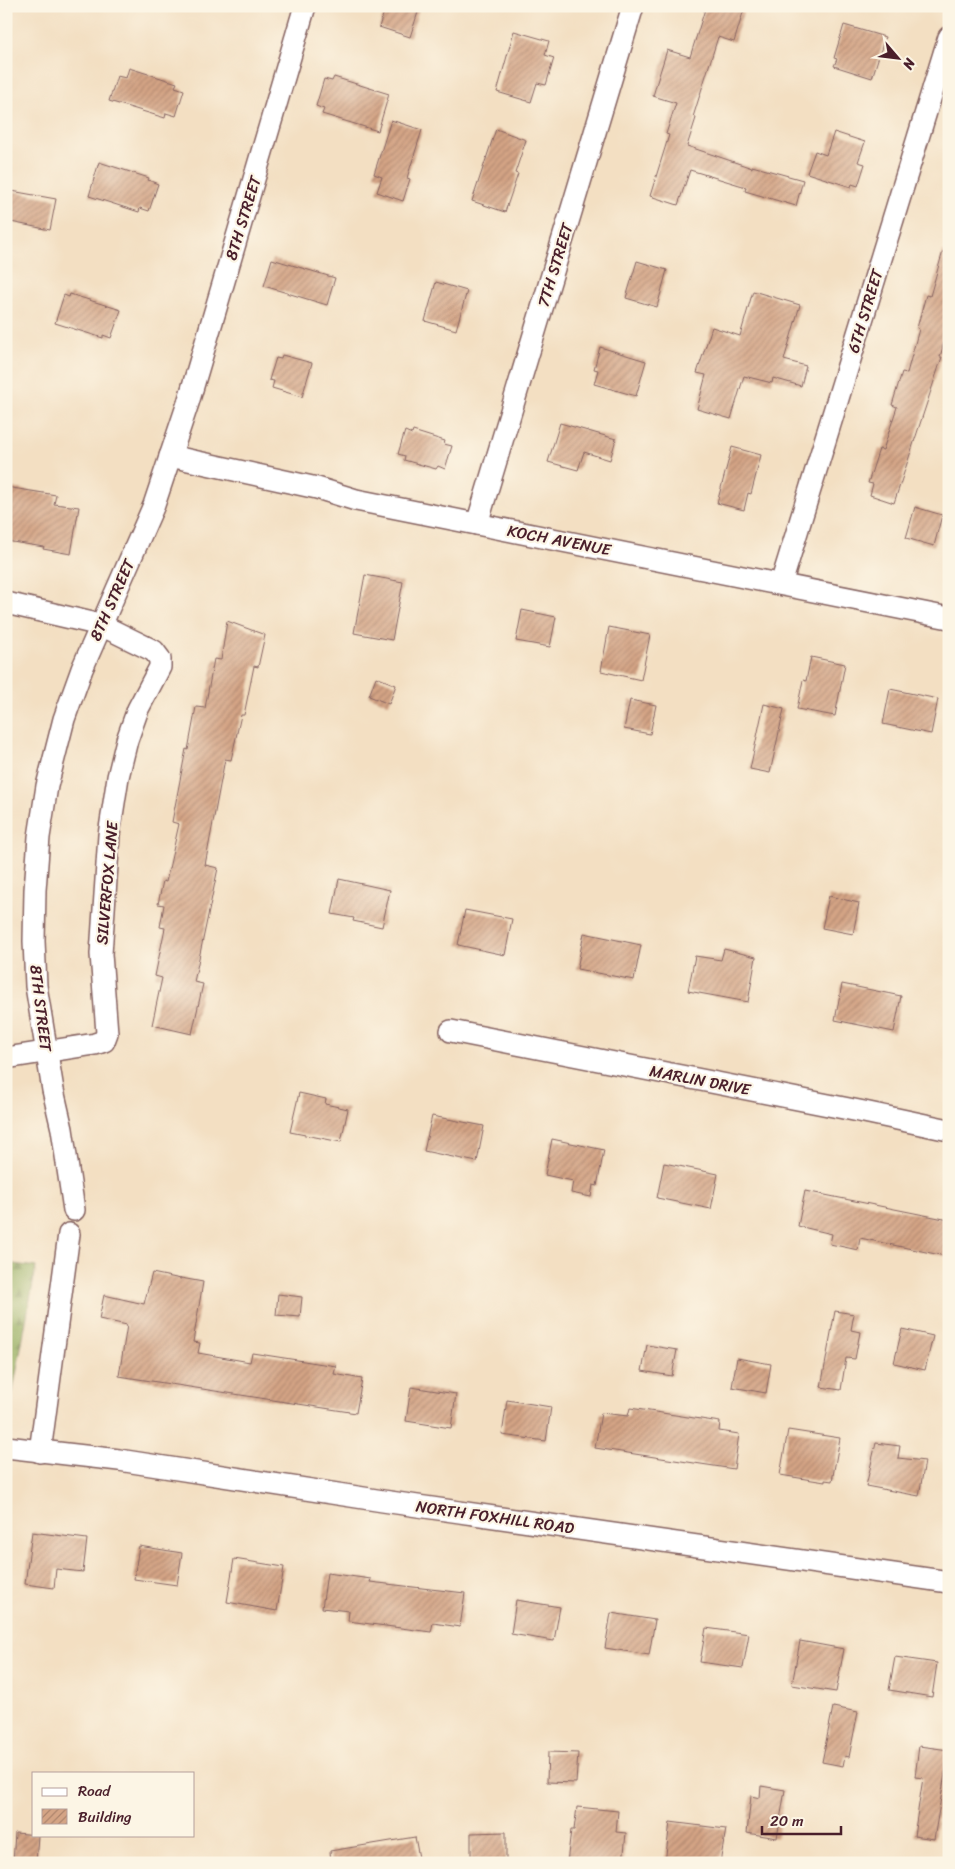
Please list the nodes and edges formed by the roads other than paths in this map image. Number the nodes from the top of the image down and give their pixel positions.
1 (305, 6) edge
2 (633, 6) edge
3 (949, 37) edge
4 (170, 456) junction
5 (477, 524) junction
6 (781, 584) junction
7 (6, 603) edge
8 (949, 618) edge
9 (101, 625) junction
10 (451, 1031) dead end
11 (46, 1051) junction
12 (6, 1058) edge
13 (949, 1130) edge
14 (74, 1210) dead end
15 (69, 1234) dead end
16 (6, 1447) edge
17 (40, 1452) junction
18 (949, 1582) edge

1 - 4 street, 8TH STREET
2 - 5 street, 7TH STREET
3 - 6 street, 6TH STREET
4 - 5 street, KOCH AVENUE
4 - 9 street, 8TH STREET
5 - 6 street, KOCH AVENUE
6 - 8 street, KOCH AVENUE
7 - 9 street
9 - 11 street, 8TH STREET
9 - 11 street, SILVERFOX LANE
10 - 13 street, MARLIN DRIVE
11 - 12 street
11 - 14 street, 8TH STREET
15 - 17 street
16 - 17 street, NORTH FOXHILL ROAD
17 - 18 street, NORTH FOXHILL ROAD

